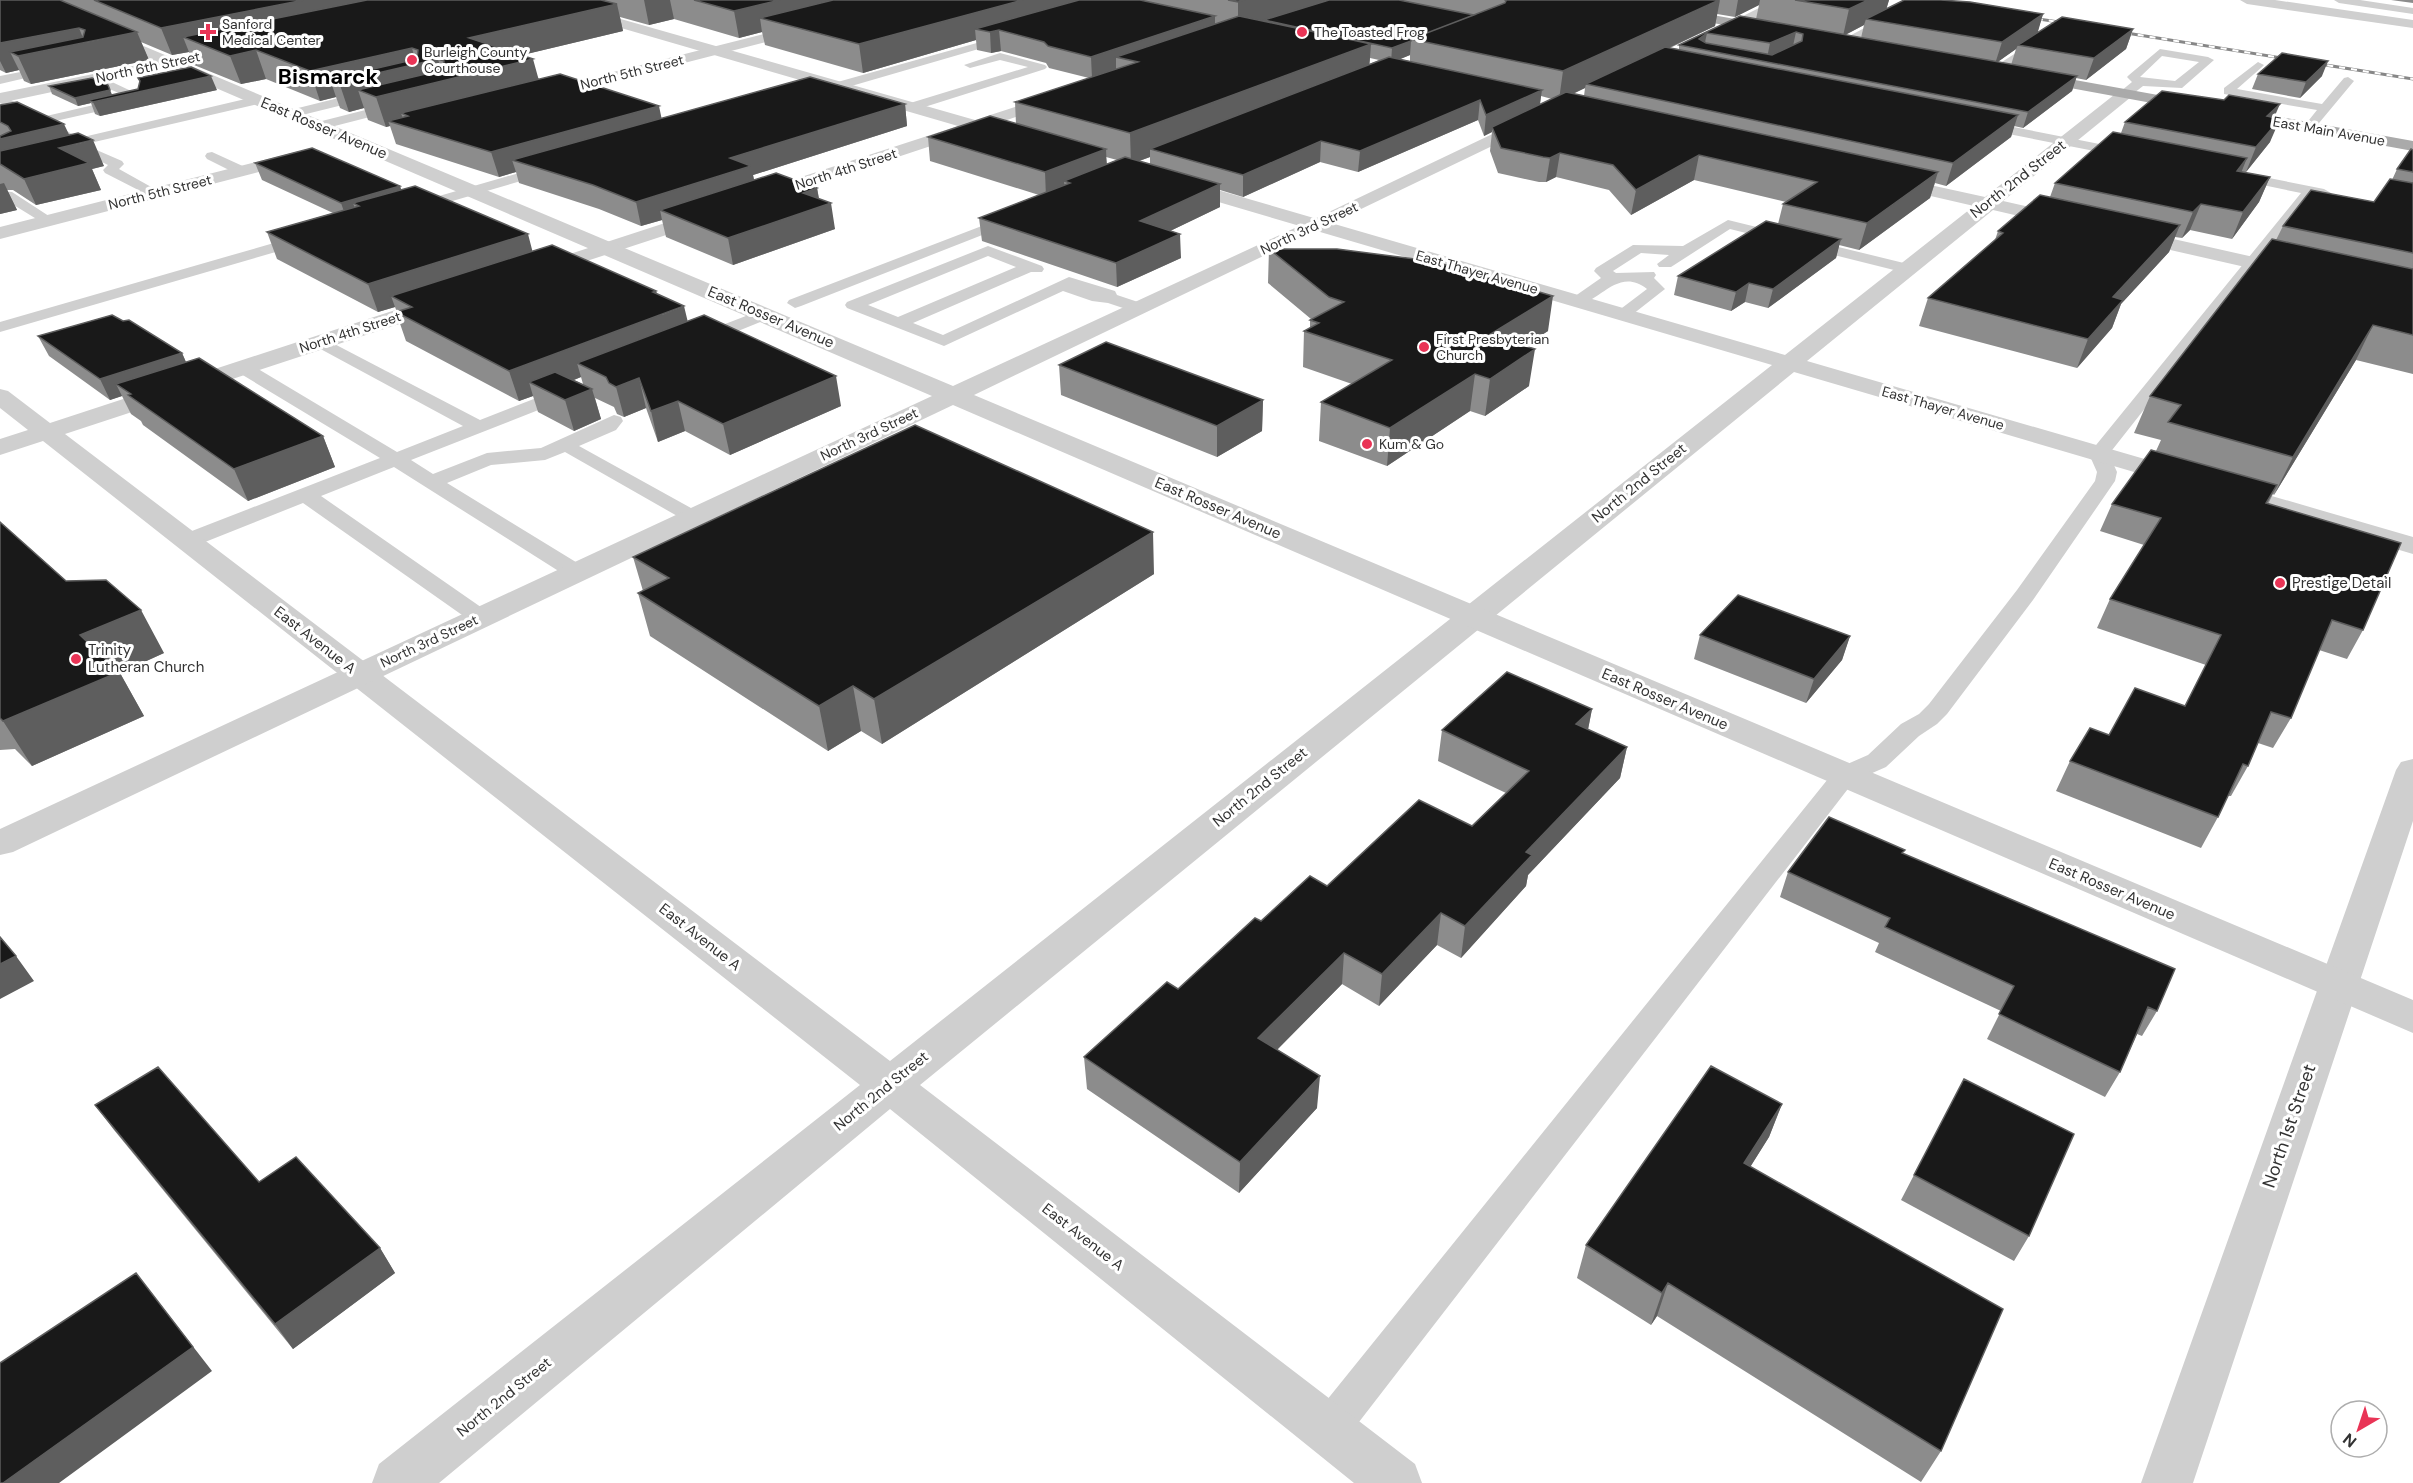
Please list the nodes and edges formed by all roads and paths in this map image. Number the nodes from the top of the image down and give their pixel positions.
1 (540, 0) edge
2 (1607, 0) edge
3 (1786, 0) edge
4 (2247, 0) edge
5 (2339, 0) edge
6 (22, 1) edge
7 (1879, 8) dead end
8 (2413, 11) edge
9 (1737, 23) junction
10 (821, 24) edge
11 (2413, 24) edge
12 (2042, 29) edge
13 (1020, 33) edge
14 (1788, 33) edge
15 (1837, 41) joint
16 (251, 46) edge
17 (1866, 47) edge
18 (1686, 48) edge
19 (717, 51) junction
20 (2258, 65) dead end
21 (68, 66) edge
22 (957, 69) dead end
23 (1989, 69) joint
24 (95, 78) junction
25 (0, 80) edge
26 (186, 80) junction
27 (2348, 81) dead end
28 (151, 86) edge
29 (838, 86) junction
30 (895, 87) dead end
31 (2132, 88) junction
32 (388, 90) edge
33 (116, 91) junction
34 (1074, 92) edge
35 (868, 95) junction
36 (804, 96) edge
37 (0, 98) edge
38 (525, 99) edge
39 (258, 100) junction
40 (412, 102) edge
41 (72, 104) edge
42 (152, 105) junction
43 (911, 107) junction
44 (2325, 108) junction
45 (216, 110) junction
46 (20, 111) junction
47 (1550, 112) edge
48 (290, 114) junction
49 (184, 117) junction
50 (39, 121) junction
51 (1964, 122) edge
52 (975, 126) junction
53 (90, 127) dead end
54 (2309, 127) junction
55 (61, 133) junction
56 (347, 138) junction
57 (77, 142) junction
58 (1032, 142) edge
59 (2065, 142) junction
60 (2413, 146) edge
61 (46, 149) edge
62 (92, 152) junction
63 (310, 154) edge
64 (212, 156) dead end
65 (2139, 156) edge
66 (563, 165) edge
67 (110, 170) junction
68 (94, 171) dead end
69 (242, 171) junction
70 (2, 172) edge
71 (2219, 172) edge
72 (1871, 177) edge
73 (1156, 178) edge
74 (2310, 190) junction
75 (472, 191) junction
76 (4, 193) edge
77 (155, 193) junction
78 (2333, 195) edge
79 (1987, 203) junction
80 (403, 211) edge
81 (1024, 214) edge
82 (48, 220) junction
83 (2079, 224) edge
84 (1317, 225) junction
85 (2114, 231) edge
86 (0, 233) edge
87 (322, 234) edge
88 (607, 248) junction
89 (1686, 251) junction
90 (2252, 262) junction
91 (1665, 264) dead end
92 (1030, 267) junction
93 (1906, 268) junction
94 (2310, 275) edge
95 (519, 277) edge
96 (1612, 279) junction
97 (1070, 284) junction
98 (453, 298) edge
99 (1576, 301) junction
100 (795, 303) dead end
101 (1138, 308) junction
102 (764, 314) junction
103 (1622, 314) junction
104 (898, 323) junction
105 (0, 327) edge
106 (321, 342) junction
107 (687, 345) edge
108 (1789, 363) junction
109 (242, 367) junction
110 (588, 385) edge
111 (566, 393) junction
112 (953, 394) junction
113 (0, 396) edge
114 (479, 427) junction
115 (46, 432) junction
116 (0, 447) edge
117 (574, 452) dead end
118 (2099, 454) junction
119 (395, 459) junction
120 (432, 482) junction
121 (306, 495) junction
122 (693, 517) junction
123 (187, 541) junction
124 (2413, 546) edge
125 (576, 572) junction
126 (480, 617) junction
127 (1472, 617) junction
128 (360, 674) junction
129 (2413, 770) edge
130 (1845, 775) junction
131 (0, 843) edge
132 (2338, 985) junction
133 (2413, 1017) edge
134 (890, 1084) junction
135 (1328, 1430) junction
136 (398, 1483) edge
137 (1396, 1483) edge
138 (2167, 1483) edge

1 - 19 street
2 - 9 main road
3 - 9 street
4 - 11 street
5 - 8 lane
6 - 26 street, East Rosser Avenue
7 - 15 lane
9 - 14 main road
9 - 18 street
10 - 19 street, North 5th Street
12 - 23 lane
13 - 29 lane
15 - 17 main road
16 - 26 street, North 6th Street
19 - 29 street
19 - 38 street, North 5th Street
20 - 44 lane
21 - 25 lane
22 - 43 lane
23 - 31 main road, East Main Avenue
24 - 26 street, North 6th Street
24 - 33 lane
24 - 37 street, North 6th Street
26 - 39 street, East Rosser Avenue
26 - 45 lane
27 - 44 lane
28 - 33 lane
29 - 35 street
29 - 36 lane
30 - 35 lane
31 - 31 lane
31 - 54 main road, East Main Avenue
31 - 59 street, North 2nd Street
32 - 48 lane
33 - 42 lane
33 - 46 lane
34 - 52 street, North 4th Street
35 - 43 street
37 - 46 lane
39 - 45 lane
39 - 48 street, East Rosser Avenue
40 - 56 lane
41 - 46 lane
42 - 49 lane
42 - 50 lane
43 - 52 street
44 - 54 lane
45 - 49 lane
46 - 50 lane
47 - 84 street, North 3rd Street
48 - 56 street, East Rosser Avenue
49 - 57 lane
50 - 55 lane
51 - 59 lane
52 - 58 street
52 - 88 street, North 4th Street
53 - 55 lane
54 - 60 main road, East Main Avenue
55 - 57 lane
56 - 75 street, East Rosser Avenue
57 - 61 lane
57 - 62 lane
59 - 65 lane
59 - 79 street, North 2nd Street
62 - 67 lane
62 - 70 lane
63 - 69 street, North 5th Street
64 - 69 lane
66 - 75 lane
67 - 68 lane
67 - 77 lane
69 - 77 street, North 5th Street
71 - 74 lane
72 - 79 street
73 - 84 street, East Thayer Avenue
74 - 78 lane
74 - 90 lane
75 - 80 lane
75 - 88 street, East Rosser Avenue
76 - 82 lane
77 - 82 street, North 5th Street
79 - 83 street
79 - 93 street, North 2nd Street
81 - 100 lane
82 - 86 street, North 5th Street
84 - 99 street, East Thayer Avenue
84 - 101 street, North 3rd Street
85 - 90 street
87 - 105 lane
88 - 95 street, North 4th Street
88 - 102 street, East Rosser Avenue
89 - 91 lane
89 - 93 lane
89 - 96 lane
90 - 94 street
90 - 118 lane
92 - 97 lane
92 - 104 lane
92 - 104 lane
93 - 108 street, North 2nd Street
96 - 99 lane
96 - 103 lane
97 - 101 lane
97 - 104 lane
98 - 106 street, North 4th Street
99 - 103 street, East Thayer Avenue
101 - 112 street, North 3rd Street
102 - 107 lane
102 - 112 street, East Rosser Avenue
103 - 108 street, East Thayer Avenue
106 - 109 street, North 4th Street
106 - 114 lane
108 - 118 street, East Thayer Avenue
108 - 127 street, North 2nd Street
109 - 115 street, North 4th Street
109 - 119 lane
110 - 111 lane
111 - 114 lane
111 - 120 lane
112 - 122 street, North 3rd Street
112 - 127 street, East Rosser Avenue
113 - 115 street, East Avenue A
114 - 119 lane
115 - 116 street, North 4th Street
115 - 123 street, East Avenue A
117 - 122 lane
118 - 124 street, East Thayer Avenue
118 - 130 lane
119 - 120 lane
119 - 121 lane
120 - 125 lane
121 - 123 lane
121 - 126 lane
122 - 125 street, North 3rd Street
123 - 128 street, East Avenue A
125 - 126 street, North 3rd Street
126 - 128 street, North 3rd Street
127 - 130 street, East Rosser Avenue
127 - 134 street, North 2nd Street
128 - 131 street, North 3rd Street
128 - 134 street, East Avenue A
129 - 132 street, North 1st Street
130 - 132 street, East Rosser Avenue
130 - 135 lane
132 - 133 street, East Rosser Avenue
132 - 138 street, North 1st Street
134 - 135 street, East Avenue A
134 - 136 street, North 2nd Street
135 - 137 street, East Avenue A

